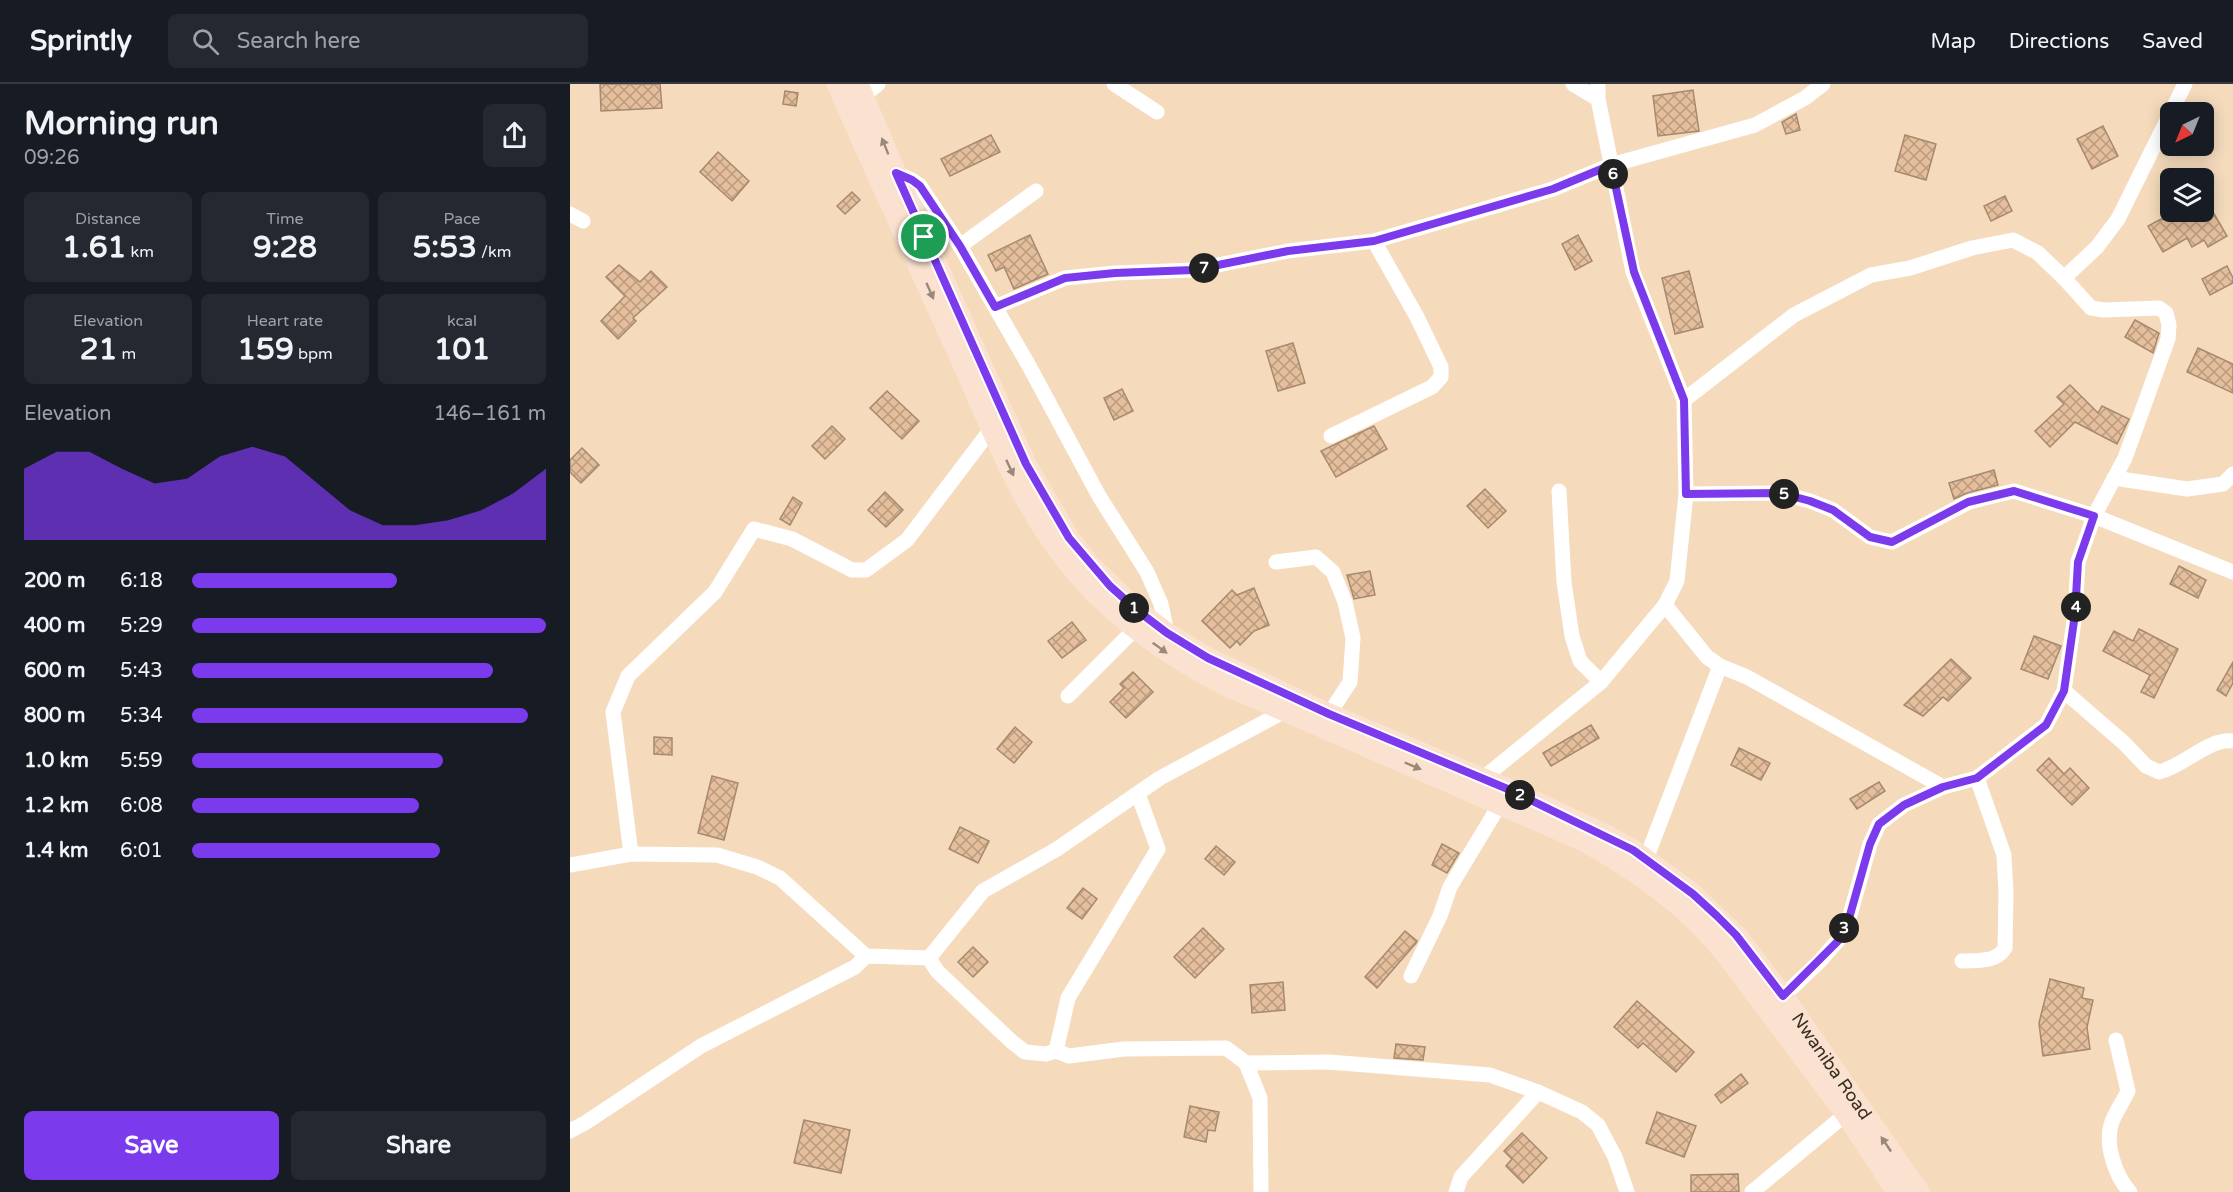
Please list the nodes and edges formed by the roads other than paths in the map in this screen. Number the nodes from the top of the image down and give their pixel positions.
1 (837, 84) edge
2 (1114, 84) edge
3 (1573, 84) edge
4 (1822, 84) edge
5 (2185, 84) edge
6 (867, 88) edge
7 (1598, 91) edge
8 (2176, 102) edge
9 (1157, 112) dead end
10 (2160, 135) edge
11 (1611, 165) junction
12 (896, 173) junction
13 (1036, 191) dead end
14 (1374, 241) junction
15 (960, 246) junction
16 (2064, 278) junction
17 (995, 307) junction
18 (1684, 400) junction
19 (992, 428) junction
20 (1330, 436) dead end
21 (2233, 474) edge
22 (2114, 478) junction
23 (1559, 491) dead end
24 (1686, 494) junction
25 (2094, 516) junction
26 (1276, 562) dead end
27 (2233, 572) edge
28 (1665, 604) junction
29 (1135, 629) junction
30 (1167, 633) junction
31 (1720, 666) junction
32 (1601, 682) junction
33 (2064, 691) junction
34 (1068, 696) dead end
35 (1285, 711) junction
36 (1329, 714) junction
37 (2233, 741) edge
38 (1977, 778) junction
39 (1482, 779) junction
40 (1943, 787) junction
41 (1138, 794) junction
42 (1500, 804) junction
43 (631, 854) junction
44 (1646, 859) junction
45 (570, 865) edge
46 (866, 957) junction
47 (929, 958) junction
48 (1962, 961) dead end
49 (1411, 976) dead end
50 (1783, 996) junction
51 (2116, 1040) dead end
52 (1056, 1051) junction
53 (1246, 1063) junction
54 (1538, 1092) junction
55 (1846, 1114) junction
56 (570, 1131) edge
57 (1261, 1192) edge
58 (1456, 1192) edge
59 (1627, 1192) edge
60 (1752, 1192) edge
61 (1897, 1192) edge
62 (1919, 1192) edge
63 (2130, 1192) edge

1 -> 19 main road
2 - 9 street
3 - 7 street
4 - 11 street
5 - 8 street
12 -> 6 main road, Nwaniba Road
7 - 11 street
10 - 16 street
11 - 14 street
11 - 18 street
12 - 15 street
12 - 30 main road, Nwaniba Road
13 - 15 street
14 - 17 street
14 - 20 street
15 - 17 street
16 - 18 street
16 - 22 street
17 - 30 street
18 - 24 street
19 -> 29 main road
19 - 43 street
21 - 22 street
22 - 25 street
23 - 32 street
24 - 25 street
24 - 28 street
25 - 27 street
25 - 33 street
26 - 36 street
28 - 31 street
28 - 32 street
29 - 34 street
29 -> 35 main road
30 - 36 main road, Nwaniba Road
31 - 40 street
31 - 44 street
32 - 39 street
33 - 37 street
33 - 38 street
35 - 41 street
35 -> 42 main road
36 - 39 main road, Nwaniba Road
38 - 40 street
38 - 48 street
39 - 44 main road, Nwaniba Road
40 - 50 street
41 - 47 street
41 - 52 street
42 - 49 street
42 - 55 main road
43 - 45 street
43 - 46 street
44 - 50 main road, Nwaniba Road
46 - 47 street
46 - 56 street
47 - 52 street
62 -> 50 main road, Nwaniba Road
51 - 63 street
52 - 53 street
53 - 54 street
53 - 57 street
54 - 58 street
54 - 59 street
55 - 60 street
55 - 61 main road

